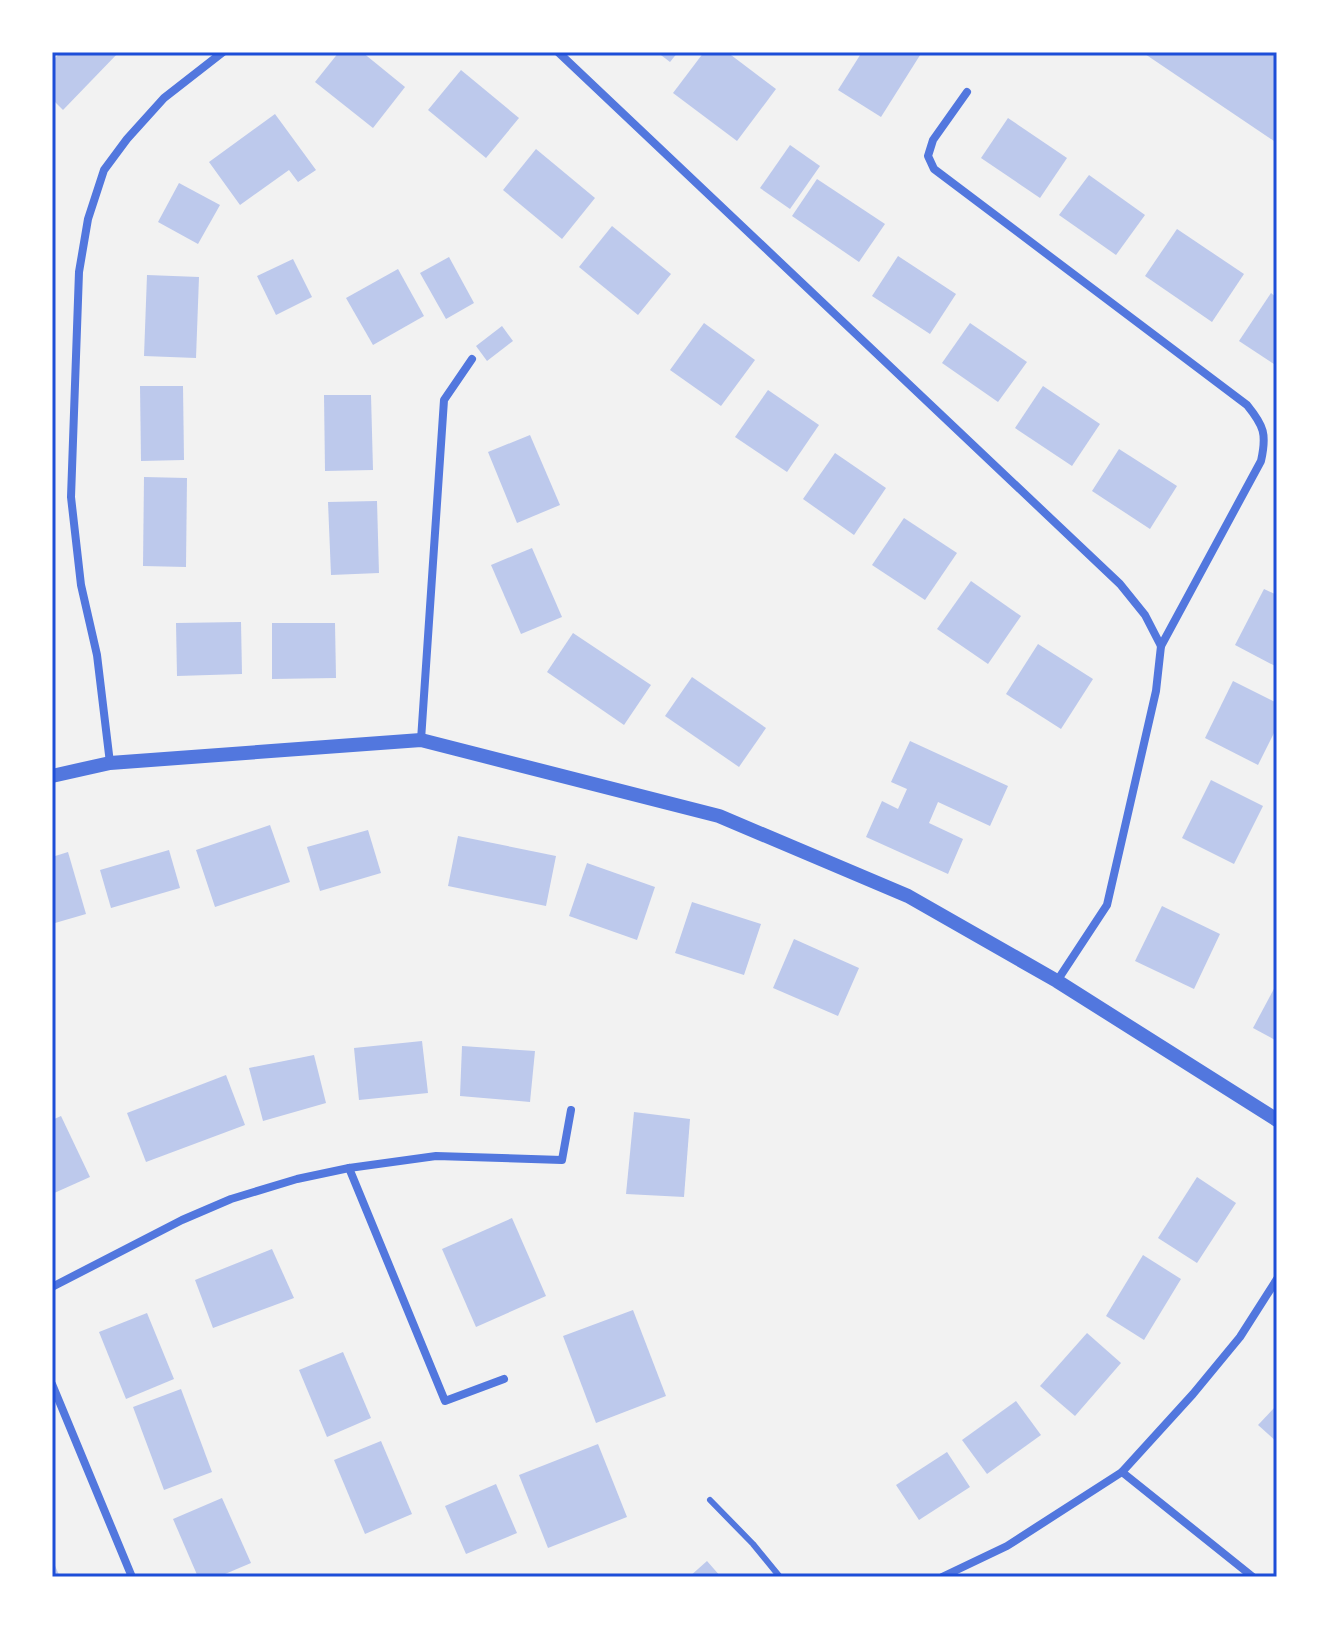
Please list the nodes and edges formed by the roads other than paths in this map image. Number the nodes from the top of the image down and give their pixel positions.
1 (223, 52) edge
2 (558, 52) edge
3 (967, 92) dead end
4 (472, 359) dead end
5 (1161, 646) junction
6 (421, 740) junction
7 (110, 763) junction
8 (52, 776) edge
9 (1057, 981) junction
10 (571, 1110) dead end
11 (1277, 1120) edge
12 (349, 1168) junction
13 (1277, 1279) edge
14 (52, 1287) edge
15 (504, 1379) dead end
16 (52, 1384) edge
17 (1122, 1472) junction
18 (710, 1500) dead end
19 (132, 1577) edge
20 (780, 1577) edge
21 (942, 1577) edge
22 (1253, 1577) edge

1 - 7 street
2 - 5 street
3 - 5 street
4 - 6 street
5 - 9 street
6 - 7 street
6 - 9 street
7 - 8 street
9 - 11 street
10 - 12 street
12 - 14 street
12 - 15 street
13 - 17 street
16 - 19 street
17 - 21 street
17 - 22 street
18 - 20 lane

